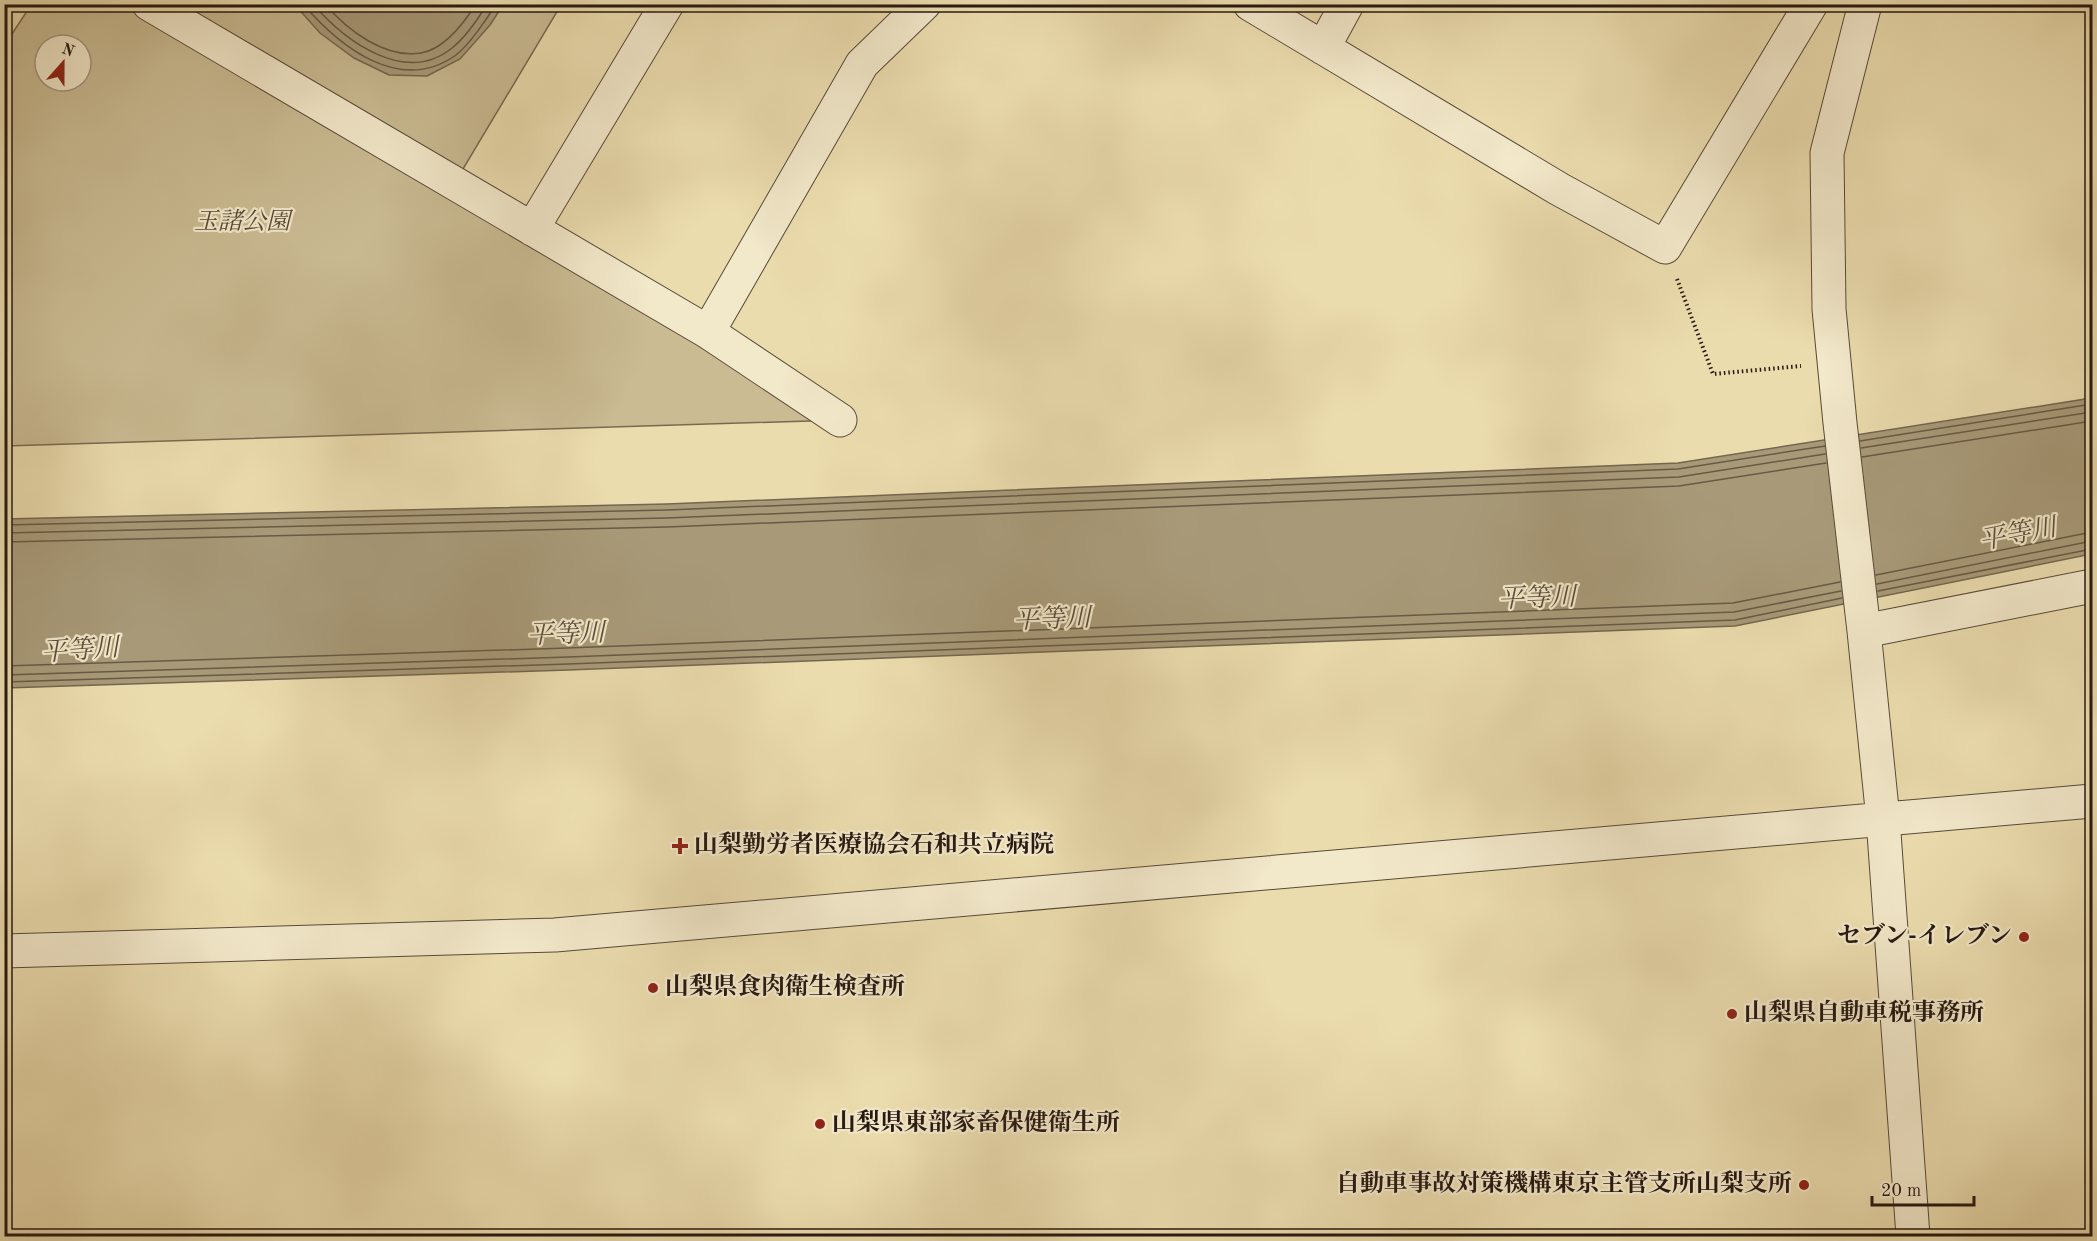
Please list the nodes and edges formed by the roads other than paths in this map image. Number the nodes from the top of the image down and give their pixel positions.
1 (149, 4) edge
2 (667, 4) edge
3 (924, 4) edge
4 (1250, 4) edge
5 (1347, 4) edge
6 (1811, 4) edge
7 (1865, 4) edge
8 (1323, 48) junction
9 (532, 230) junction
10 (708, 332) junction
11 (840, 420) dead end
12 (2092, 586) edge
13 (1863, 622) junction
14 (2092, 801) edge
15 (1883, 819) junction
16 (4, 951) edge
17 (1913, 1236) edge

1 - 9 street
2 - 9 street
3 - 10 street
4 - 8 street
5 - 8 street
6 - 8 street
7 - 13 street
9 - 10 street
10 - 11 street
12 - 13 street
13 - 15 street
14 - 15 street
15 - 16 street
15 - 17 street

